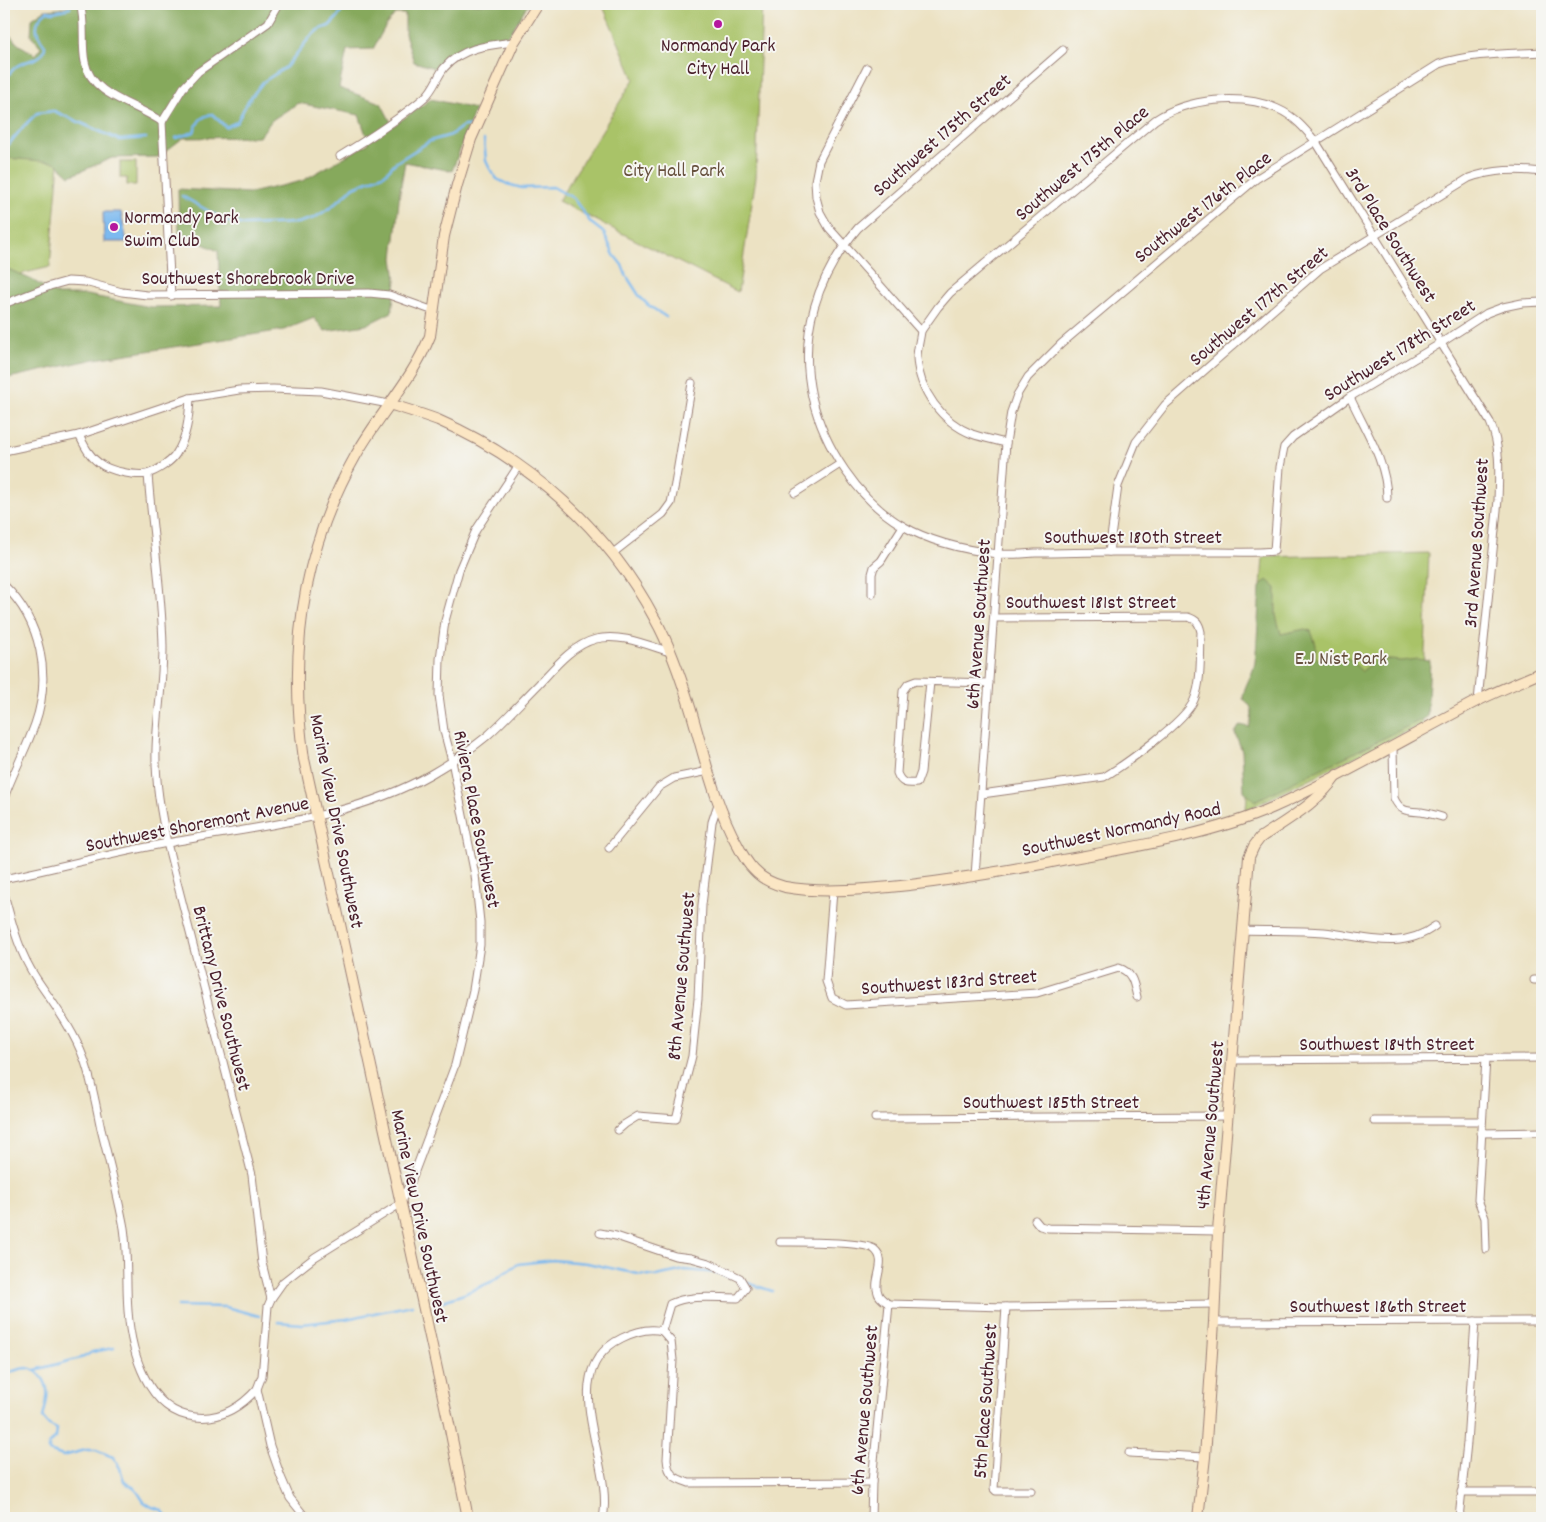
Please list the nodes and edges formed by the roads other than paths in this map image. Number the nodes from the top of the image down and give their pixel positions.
1 (80, 4) edge
2 (279, 4) edge
3 (538, 4) edge
4 (514, 42) junction
5 (1063, 50) dead end
6 (1542, 52) edge
7 (867, 68) dead end
8 (162, 122) junction
9 (1316, 142) junction
10 (340, 156) dead end
11 (1542, 172) edge
12 (1373, 235) junction
13 (843, 246) junction
14 (171, 296) junction
15 (1542, 302) edge
16 (4, 304) edge
17 (434, 311) junction
18 (921, 331) junction
19 (1441, 343) junction
20 (1028, 377) joint
21 (692, 383) dead end
22 (1350, 397) junction
23 (190, 398) junction
24 (389, 404) junction
25 (79, 435) junction
26 (1006, 442) junction
27 (4, 451) edge
28 (840, 464) junction
29 (519, 465) junction
30 (148, 474) junction
31 (795, 493) dead end
32 (1387, 498) dead end
33 (903, 526) junction
34 (1109, 552) junction
35 (1268, 552) joint
36 (613, 553) junction
37 (999, 554) junction
38 (4, 585) edge
39 (872, 594) dead end
40 (994, 618) junction
41 (670, 652) junction
42 (1542, 672) edge
43 (930, 682) junction
44 (989, 683) junction
45 (1478, 701) junction
46 (1393, 747) junction
47 (452, 761) junction
48 (709, 771) junction
49 (1337, 775) junction
50 (982, 794) junction
51 (4, 798) edge
52 (718, 804) junction
53 (316, 816) junction
54 (1442, 817) dead end
55 (167, 843) junction
56 (609, 848) dead end
57 (976, 876) junction
58 (4, 879) edge
59 (833, 891) junction
60 (4, 894) edge
61 (1435, 926) dead end
62 (1242, 930) junction
63 (1534, 980) dead end
64 (1542, 980) edge
65 (1137, 997) dead end
66 (1486, 1058) junction
67 (1542, 1058) edge
68 (1233, 1060) junction
69 (1228, 1116) junction
70 (875, 1118) dead end
71 (1374, 1121) dead end
72 (1482, 1121) junction
73 (618, 1130) dead end
74 (1542, 1132) edge
75 (1482, 1133) junction
76 (400, 1204) junction
77 (1035, 1220) dead end
78 (1218, 1231) junction
79 (600, 1233) dead end
80 (780, 1242) dead end
81 (1486, 1249) dead end
82 (271, 1299) junction
83 (889, 1304) junction
84 (1214, 1304) junction
85 (1006, 1307) junction
86 (1475, 1321) junction
87 (1542, 1321) edge
88 (1214, 1322) junction
89 (662, 1331) junction
90 (257, 1389) junction
91 (1129, 1453) dead end
92 (1204, 1457) junction
93 (872, 1482) junction
94 (1031, 1491) dead end
95 (1461, 1492) junction
96 (1542, 1492) edge
97 (306, 1518) edge
98 (468, 1518) edge
99 (603, 1518) edge
100 (871, 1518) edge
101 (1198, 1518) edge
102 (1459, 1518) edge

1 - 8 street
2 - 8 street
3 - 4 street, Marine View Drive Southwest
4 - 10 street
4 - 17 street, Marine View Drive Southwest
5 - 13 street, Southwest 175th Street
6 - 9 street, Southwest 176th Place
7 - 13 street
8 - 14 street
9 - 12 street, 3rd Place Southwest
9 - 18 street, Southwest 175th Place
9 - 20 street, Southwest 176th Place
11 - 12 street, Southwest 177th Street
12 - 19 street, 3rd Place Southwest
12 - 34 street, Southwest 177th Street
13 - 18 street
13 - 28 street, Southwest 175th Street
14 - 16 street, Southwest Shorebrook Drive
14 - 17 street, Southwest Shorebrook Drive
15 - 19 street, Southwest 178th Street
17 - 24 street, Marine View Drive Southwest
18 - 26 street
19 - 22 street, Southwest 178th Street
19 - 45 street, 3rd Avenue Southwest
20 - 26 street, 6th Avenue Southwest
21 - 36 street
22 - 32 street
22 - 35 street, Southwest 178th Street
23 - 24 street
23 - 25 street
23 - 30 street
24 - 29 street, Southwest Normandy Road
24 - 53 street, Marine View Drive Southwest
25 - 27 street
25 - 30 street
26 - 37 street, 6th Avenue Southwest
28 - 31 street
28 - 33 street, Southwest 180th Street
29 - 36 street, Southwest Normandy Road
29 - 47 street, Riviera Place Southwest
30 - 55 street, Brittany Drive Southwest
33 - 37 street, Southwest 180th Street
33 - 39 street
34 - 35 street, Southwest 180th Street
34 - 37 street, Southwest 180th Street
36 - 41 street, Southwest Normandy Road
37 - 40 street, 6th Avenue Southwest
38 - 51 street
40 - 44 street, 6th Avenue Southwest
40 - 50 street, Southwest 181st Street
41 - 47 street, Southwest Shoremont Avenue
41 - 48 street, Southwest Normandy Road
42 - 45 street, Southwest Normandy Road
43 - 43 street
43 - 44 street
44 - 50 street, 6th Avenue Southwest
45 - 46 street, Southwest Normandy Road
46 - 49 street, Southwest Normandy Road
46 - 54 street
47 - 53 street, Southwest Shoremont Avenue
47 - 76 street, Riviera Place Southwest
48 - 52 street, Southwest Normandy Road
48 - 56 street
49 - 57 street, Southwest Normandy Road
49 - 62 street, 4th Avenue Southwest
50 - 57 street, 6th Avenue Southwest
52 - 59 street, Southwest Normandy Road
52 - 73 street, 8th Avenue Southwest
53 - 55 street, Southwest Shoremont Avenue
53 - 76 street, Marine View Drive Southwest
55 - 58 street, Southwest Shoremont Avenue
55 - 82 street, Brittany Drive Southwest
57 - 59 street, Southwest Normandy Road
59 - 65 street, Southwest 183rd Street
60 - 90 street
61 - 62 street
62 - 68 street, 4th Avenue Southwest
63 - 64 street
66 - 67 street, Southwest 184th Street
66 - 68 street, Southwest 184th Street
66 - 72 street
68 - 69 street, 4th Avenue Southwest
69 - 70 street, Southwest 185th Street
69 - 78 street, 4th Avenue Southwest
71 - 72 street
72 - 75 street
74 - 75 street
75 - 81 street
76 - 82 street
76 - 98 street, Marine View Drive Southwest
77 - 78 street
78 - 84 street, 4th Avenue Southwest
79 - 89 street
80 - 83 street
82 - 90 street, Brittany Drive Southwest
83 - 85 street
83 - 93 street, 6th Avenue Southwest
84 - 85 street
84 - 88 street, 4th Avenue Southwest
85 - 94 street, 5th Place Southwest
86 - 87 street, Southwest 186th Street
86 - 88 street, Southwest 186th Street
86 - 95 street
88 - 92 street, 4th Avenue Southwest
89 - 93 street
89 - 99 street
90 - 97 street, Brittany Drive Southwest
91 - 92 street
92 - 101 street, 4th Avenue Southwest
93 - 100 street, 6th Avenue Southwest
95 - 96 street
95 - 102 street

